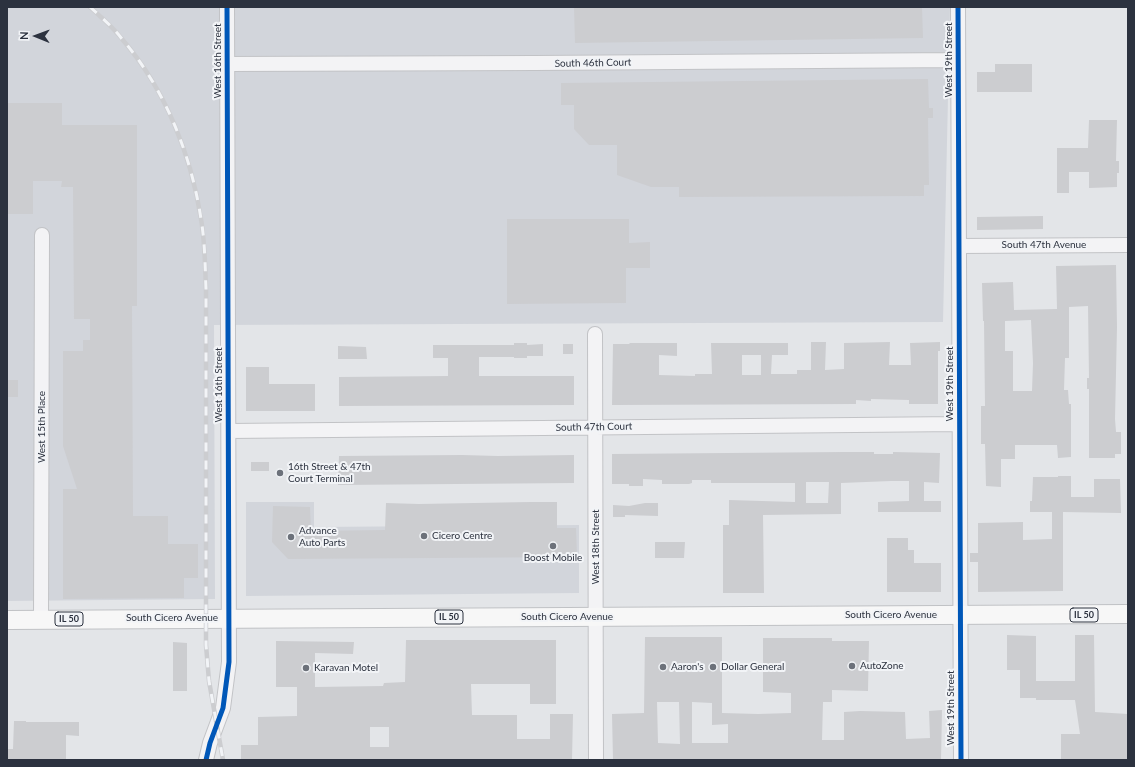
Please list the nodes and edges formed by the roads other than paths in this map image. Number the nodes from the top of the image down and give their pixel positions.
1 (228, 7) edge
2 (958, 7) edge
3 (958, 60) junction
4 (227, 64) junction
5 (42, 235) dead end
6 (1128, 245) edge
7 (959, 246) junction
8 (595, 334) dead end
9 (959, 424) junction
10 (596, 427) junction
11 (229, 431) junction
12 (1128, 614) edge
13 (960, 615) junction
14 (596, 617) junction
15 (229, 618) junction
16 (42, 619) junction
17 (7, 620) edge
18 (206, 760) edge
19 (596, 760) edge
20 (960, 760) edge

1 - 4 street, West 16th Street
2 - 3 street, West 19th Street
3 - 4 street, South 46th Court
3 - 7 street, West 19th Street
4 - 11 street, West 16th Street
5 - 16 street, West 15th Place
6 - 7 street, South 47th Avenue
7 - 9 street, West 19th Street
8 - 10 street, West 18th Street
9 - 10 street, South 47th Court
9 - 13 street, West 19th Street
10 - 11 street, South 47th Court
10 - 14 street, West 18th Street
11 - 15 street, West 16th Street
12 - 13 main road, South Cicero Avenue / IL 50
13 - 14 main road, South Cicero Avenue / IL 50
13 - 20 street, West 19th Street
14 - 15 main road, South Cicero Avenue / IL 50
14 - 19 street, West 18th Street
15 - 16 main road, South Cicero Avenue / IL 50
15 - 18 street, West 16th Street
16 - 17 main road, South Cicero Avenue / IL 50

